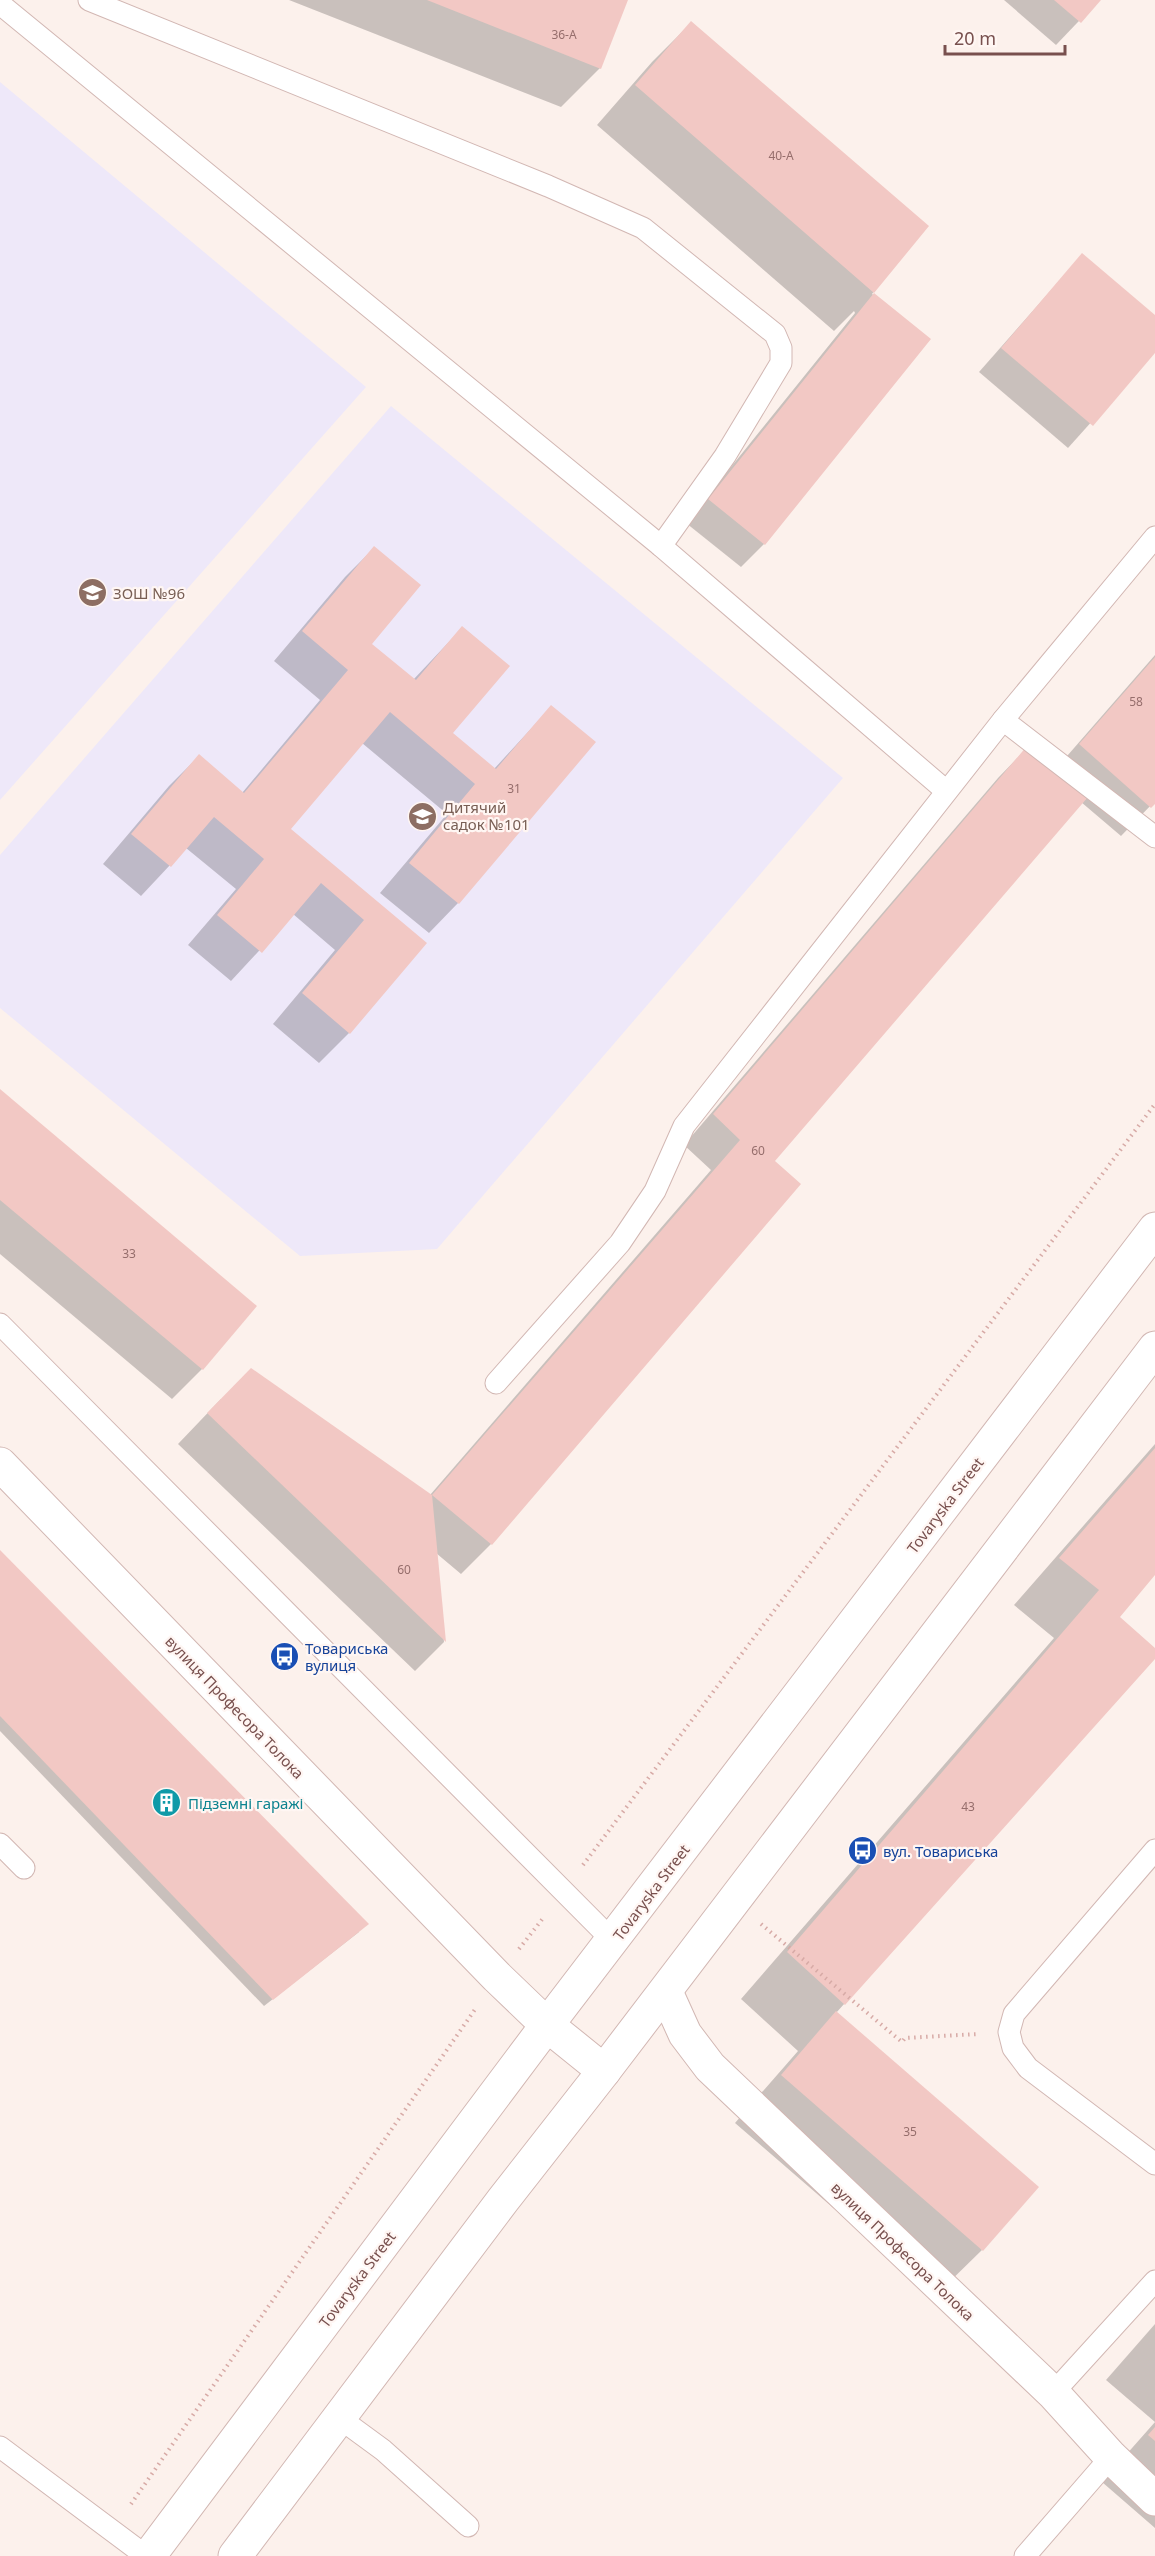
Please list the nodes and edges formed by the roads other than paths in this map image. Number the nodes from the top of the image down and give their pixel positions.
1 (88, 0) edge
2 (0, 4) edge
3 (1155, 537) edge
4 (661, 546) junction
5 (1003, 720) junction
6 (945, 790) junction
7 (1155, 837) edge
8 (1155, 1229) edge
9 (0, 1324) edge
10 (1155, 1348) edge
11 (496, 1383) dead end
12 (0, 1464) edge
13 (0, 1844) edge
14 (1155, 1850) edge
15 (24, 1868) dead end
16 (613, 1941) junction
17 (666, 1992) junction
18 (548, 2025) junction
19 (604, 2072) junction
20 (1155, 2164) edge
21 (1155, 2281) edge
22 (1053, 2393) junction
23 (338, 2417) junction
24 (0, 2447) edge
25 (1111, 2457) junction
26 (1155, 2499) edge
27 (468, 2526) dead end
28 (148, 2556) edge
29 (236, 2556) edge
30 (1025, 2556) edge

1 - 4 lane
2 - 4 lane
3 - 5 lane
4 - 6 lane
5 - 6 lane
5 - 7 lane
6 - 11 lane
8 - 16 street, Tovaryska Street
9 - 16 lane
10 - 17 street
12 - 18 street, вулиця Професора Толока
13 - 15 lane
14 - 20 lane
16 - 18 street, Tovaryska Street
17 - 19 street
17 - 22 street, вулиця Професора Толока
18 - 19 street, вулиця Професора Толока
18 - 28 street, Tovaryska Street
19 - 23 street
21 - 22 lane
22 - 25 street, вулиця Професора Толока
23 - 27 lane
23 - 29 street
24 - 28 lane
25 - 26 street, вулиця Професора Толока
25 - 30 lane

